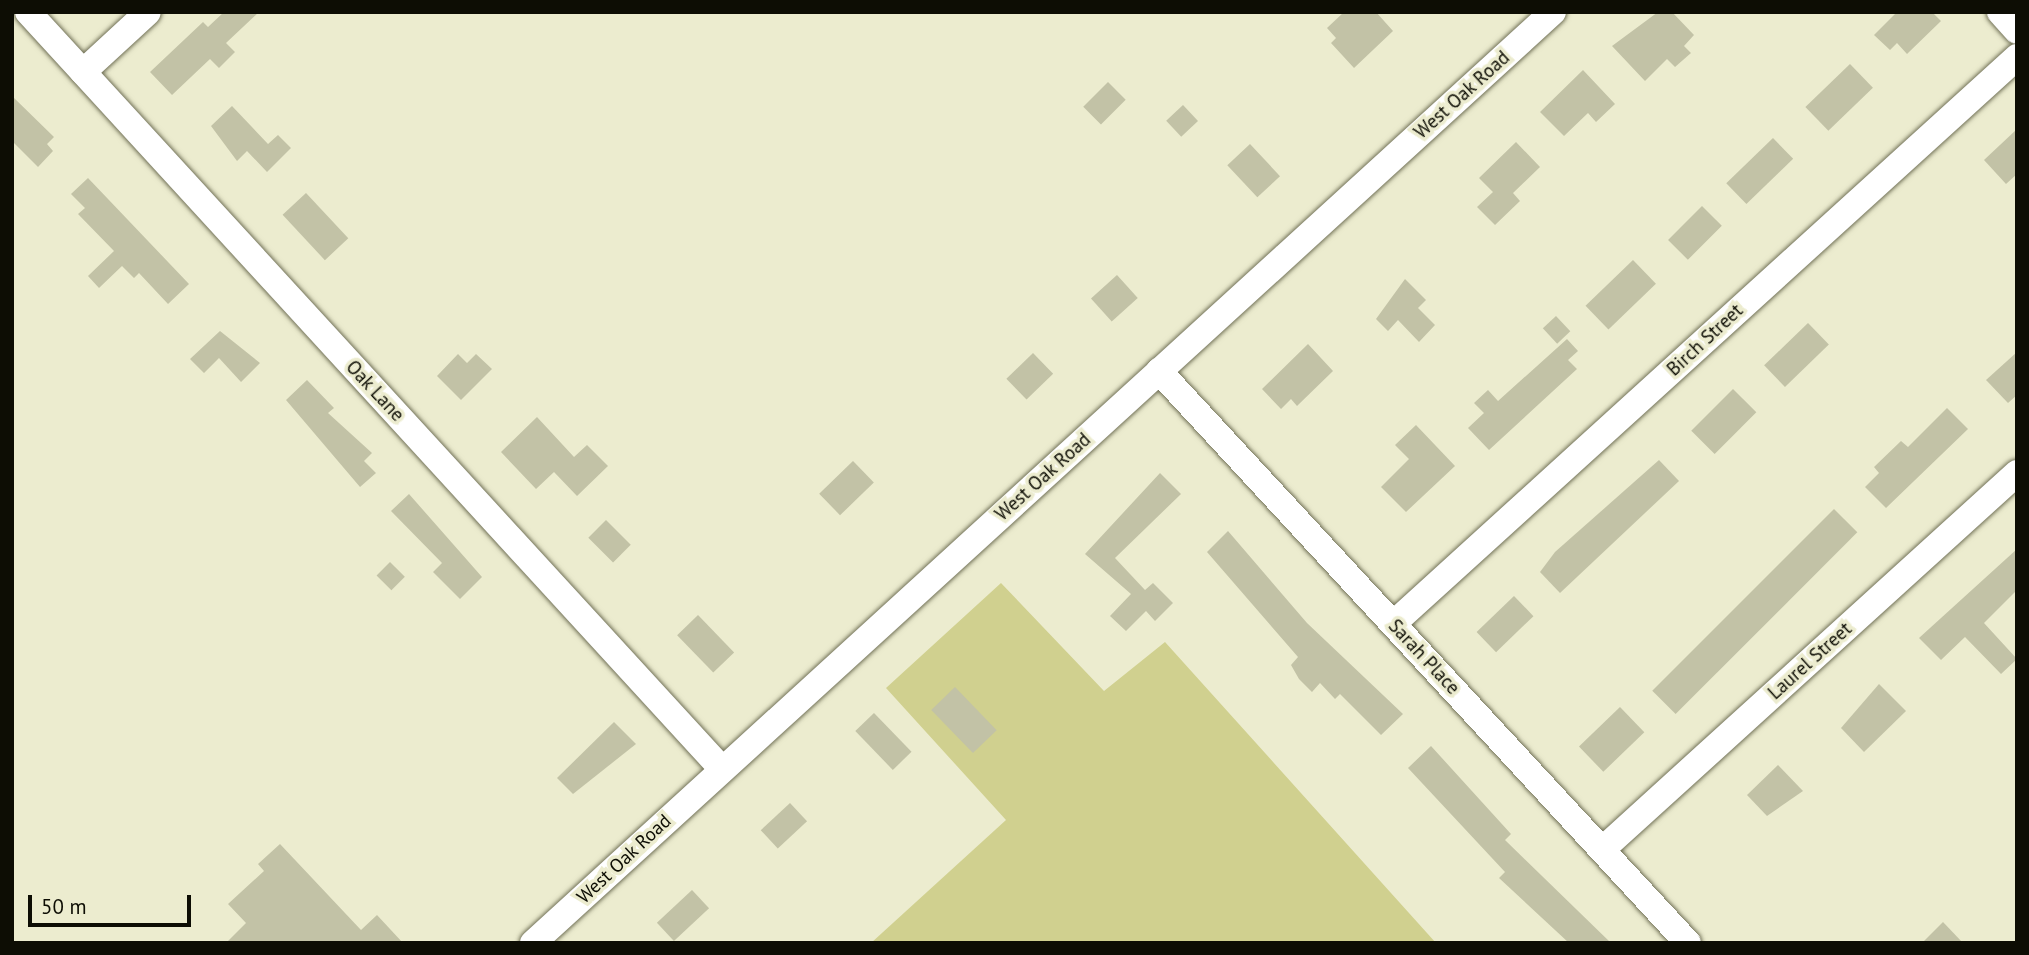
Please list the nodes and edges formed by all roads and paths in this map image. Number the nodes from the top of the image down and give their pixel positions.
1 (28, 12) edge
2 (148, 12) edge
3 (1553, 12) edge
4 (2000, 12) edge
5 (2017, 31) edge
6 (2017, 57) edge
7 (83, 72) junction
8 (1159, 371) junction
9 (2017, 473) edge
10 (1393, 624) junction
11 (722, 769) junction
12 (1604, 848) junction
13 (533, 943) edge
14 (1688, 943) edge

1 - 7 street, Oak Lane
2 - 7 street
3 - 8 street, West Oak Road
4 - 5 street
6 - 10 street, Birch Street
7 - 11 street, Oak Lane
8 - 10 street, Sarah Place
8 - 11 street, West Oak Road
9 - 12 street, Laurel Street
10 - 12 street, Sarah Place
11 - 13 street, West Oak Road
12 - 14 street, Sarah Place

